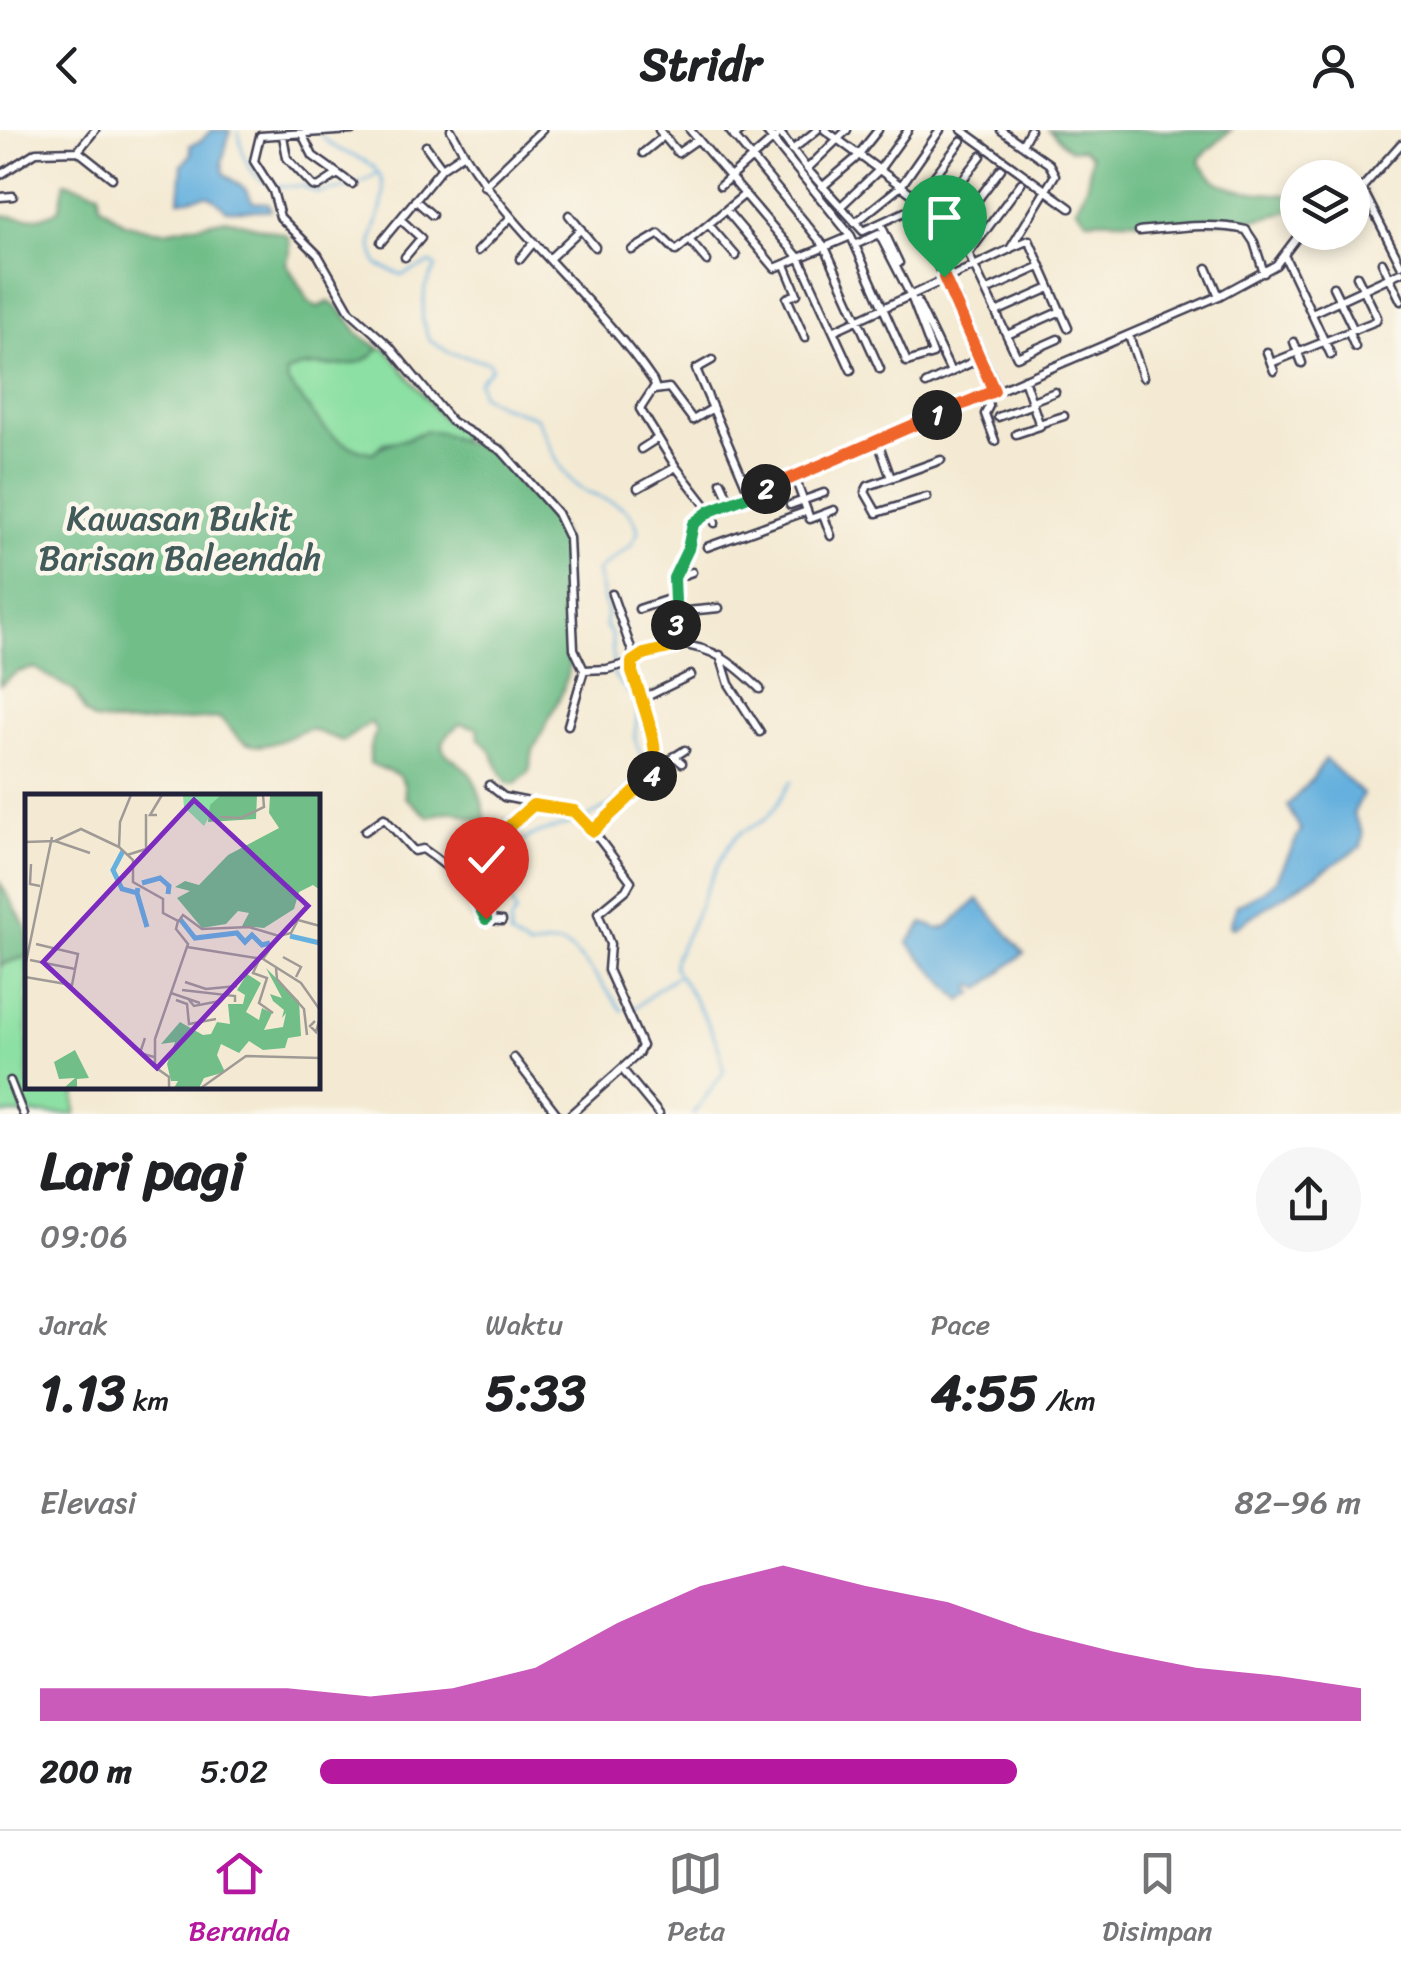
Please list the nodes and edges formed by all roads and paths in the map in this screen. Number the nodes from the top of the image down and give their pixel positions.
1 (95, 130) edge
2 (352, 130) edge
3 (451, 130) edge
4 (542, 130) edge
5 (690, 130) edge
6 (742, 130) edge
7 (766, 130) edge
8 (816, 130) edge
9 (826, 130) edge
10 (848, 130) edge
11 (878, 130) edge
12 (908, 130) edge
13 (940, 130) edge
14 (962, 130) edge
15 (1001, 130) edge
16 (1030, 130) edge
17 (339, 131) edge
18 (780, 132) edge
19 (257, 133) edge
20 (661, 133) edge
21 (732, 133) edge
22 (302, 134) junction
23 (282, 136) junction
24 (698, 139) junction
25 (773, 139) junction
26 (961, 140) dead end
27 (839, 141) junction
28 (1401, 144) edge
29 (1022, 145) junction
30 (426, 146) dead end
31 (792, 150) junction
32 (78, 151) junction
33 (643, 153) dead end
34 (464, 154) junction
35 (751, 156) junction
36 (858, 156) junction
37 (981, 156) dead end
38 (716, 160) junction
39 (442, 168) junction
40 (706, 168) dead end
41 (807, 169) junction
42 (878, 170) junction
43 (1001, 170) dead end
44 (338, 174) junction
45 (0, 176) edge
46 (731, 177) junction
47 (112, 178) dead end
48 (1370, 179) edge
49 (1021, 183) dead end
50 (352, 184) dead end
51 (484, 186) junction
52 (720, 186) dead end
53 (901, 186) junction
54 (822, 187) junction
55 (1046, 190) junction
56 (745, 194) junction
57 (13, 196) dead end
58 (0, 198) edge
59 (415, 200) junction
60 (921, 201) junction
61 (1370, 204) edge
62 (840, 206) junction
63 (1070, 208) dead end
64 (913, 209) junction
65 (726, 210) junction
66 (938, 212) junction
67 (570, 214) dead end
68 (432, 215) dead end
69 (510, 218) junction
70 (400, 219) junction
71 (855, 222) junction
72 (881, 225) junction
73 (709, 226) junction
74 (956, 227) junction
75 (581, 229) junction
76 (1138, 230) dead end
77 (851, 236) junction
78 (690, 241) junction
79 (381, 242) dead end
80 (533, 243) junction
81 (826, 246) junction
82 (856, 246) junction
83 (595, 247) dead end
84 (1010, 249) junction
85 (632, 250) dead end
86 (1289, 250) edge
87 (478, 251) dead end
88 (969, 253) junction
89 (736, 256) dead end
90 (1285, 257) junction
91 (405, 258) dead end
92 (800, 258) junction
93 (520, 259) dead end
94 (549, 259) junction
95 (707, 262) dead end
96 (1382, 262) dead end
97 (785, 265) junction
98 (974, 266) junction
99 (1041, 266) junction
100 (1206, 268) dead end
101 (1401, 268) edge
102 (1264, 273) junction
103 (1357, 276) dead end
104 (1390, 278) junction
105 (946, 279) junction
106 (1333, 287) dead end
107 (1050, 288) junction
108 (986, 290) junction
109 (1364, 290) junction
110 (912, 295) junction
111 (1219, 296) junction
112 (1341, 302) junction
113 (1401, 302) edge
114 (882, 308) junction
115 (1061, 311) junction
116 (996, 312) junction
117 (1312, 314) junction
118 (856, 320) junction
119 (1068, 328) dead end
120 (833, 331) junction
121 (1352, 332) junction
122 (1007, 335) junction
123 (1129, 336) junction
124 (805, 338) dead end
125 (1058, 339) dead end
126 (1294, 342) dead end
127 (1326, 343) junction
128 (1355, 348) dead end
129 (1267, 352) dead end
130 (1298, 353) junction
131 (1332, 355) dead end
132 (981, 358) junction
133 (712, 360) dead end
134 (1302, 362) dead end
135 (880, 369) dead end
136 (851, 370) dead end
137 (951, 372) junction
138 (1144, 377) dead end
139 (1024, 379) junction
140 (926, 384) dead end
141 (653, 390) junction
142 (993, 392) junction
143 (1056, 392) dead end
144 (1032, 403) junction
145 (713, 408) junction
146 (1064, 416) dead end
147 (998, 417) dead end
148 (1040, 424) junction
149 (1016, 434) dead end
150 (658, 438) junction
151 (995, 440) dead end
152 (878, 442) junction
153 (640, 449) dead end
154 (940, 460) dead end
155 (676, 467) junction
156 (795, 478) junction
157 (891, 478) junction
158 (721, 482) dead end
159 (638, 488) dead end
160 (824, 493) dead end
161 (750, 496) junction
162 (927, 496) dead end
163 (803, 500) junction
164 (731, 504) junction
165 (790, 505) dead end
166 (834, 510) dead end
167 (710, 511) junction
168 (807, 511) junction
169 (823, 514) junction
170 (788, 518) junction
171 (714, 523) dead end
172 (769, 525) junction
173 (792, 529) dead end
174 (773, 535) dead end
175 (736, 536) junction
176 (830, 536) dead end
177 (707, 547) dead end
178 (740, 548) dead end
179 (692, 572) dead end
180 (674, 578) junction
181 (612, 594) dead end
182 (674, 597) junction
183 (718, 608) dead end
184 (639, 609) dead end
185 (676, 612) junction
186 (676, 644) junction
187 (720, 654) junction
188 (634, 660) junction
189 (584, 670) junction
190 (691, 675) dead end
191 (760, 688) dead end
192 (642, 699) junction
193 (568, 725) dead end
194 (760, 732) dead end
195 (685, 750) dead end
196 (674, 756) junction
197 (682, 763) dead end
198 (656, 768) junction
199 (489, 785) dead end
200 (533, 805) junction
201 (365, 831) dead end
202 (593, 831) junction
203 (456, 872) junction
204 (502, 921) dead end
205 (514, 1058) dead end
206 (622, 1068) junction
207 (10, 1081) dead end
208 (24, 1114) edge
209 (557, 1114) edge
210 (571, 1114) edge
211 (659, 1114) edge

1 - 32 street
2 - 17 street
3 - 34 street
4 - 51 street
5 - 24 street
6 - 21 street
7 - 25 street
8 - 31 street
9 - 27 street
10 - 27 street
11 - 36 street
12 - 42 street
13 - 53 street
14 - 55 street
15 - 29 street
16 - 29 street
17 - 22 street
18 - 25 street
18 - 31 street
19 - 23 street
19 - 189 street
20 - 24 street
20 - 33 street
21 - 35 street
22 - 23 street
22 - 44 street
23 - 44 street
24 - 38 street
25 - 35 street
25 - 77 street
26 - 60 street
27 - 36 street
27 - 41 street
28 - 48 street
29 - 55 street
30 - 39 street
31 - 41 street
32 - 45 street
32 - 47 street
34 - 39 street
34 - 51 street
35 - 46 street
35 - 81 street
36 - 42 street
36 - 54 street
37 - 66 street
38 - 40 street
38 - 46 street
39 - 59 street
41 - 54 street
42 - 53 street
42 - 62 street
43 - 74 street
44 - 50 street
46 - 52 street
46 - 56 street
49 - 88 street
51 - 69 street
53 - 60 street
53 - 71 street
54 - 62 street
55 - 63 street
55 - 84 street
56 - 65 street
56 - 92 street
57 - 58 street
59 - 68 street
59 - 70 street
60 - 64 street
60 - 66 street
61 - 101 street
62 - 71 street
64 - 72 street
64 - 105 street
65 - 73 street
65 - 97 street
66 - 74 street
67 - 75 street
69 - 80 street
69 - 87 street
70 - 79 street
70 - 91 street
71 - 72 street
72 - 110 street
73 - 78 street
73 - 89 street
74 - 88 street
75 - 83 street
75 - 94 street
76 - 102 street
77 - 81 street
77 - 82 street
78 - 85 street
78 - 95 street
80 - 93 street
80 - 94 street
81 - 92 street
81 - 118 street
82 - 110 street
82 - 114 street
84 - 98 street
84 - 99 street
86 - 90 street
88 - 98 street
90 - 102 street
90 - 117 street
92 - 97 street
92 - 120 street
94 - 141 street
96 - 104 street
97 - 124 street
98 - 105 street
98 - 108 street
99 - 107 street
99 - 108 street
100 - 111 street
101 - 104 street
102 - 111 street
103 - 109 street
104 - 109 street
104 - 113 street
105 - 110 street
105 - 132 street
106 - 112 street
107 - 115 street
107 - 116 street
108 - 116 street
109 - 112 street
109 - 121 street
110 - 114 street
110 - 114 street
110 - 137 street
111 - 123 street
112 - 117 street
112 - 121 street
114 - 118 street
115 - 119 street
115 - 122 street
116 - 122 street
117 - 127 street
118 - 120 street
118 - 135 street
120 - 136 street
121 - 127 street
121 - 128 street
122 - 125 street
123 - 138 street
123 - 139 street
126 - 130 street
127 - 130 street
127 - 131 street
129 - 130 street
130 - 134 street
132 - 137 street
132 - 142 street
133 - 145 street
137 - 140 street
139 - 142 street
139 - 144 street
141 - 145 street
141 - 150 street
142 - 151 street
142 - 152 street
143 - 144 street
144 - 147 street
144 - 148 street
145 - 161 street
146 - 148 street
148 - 149 street
150 - 153 street
150 - 155 street
152 - 156 street
152 - 157 street
154 - 157 street
155 - 159 street
155 - 167 street
156 - 161 street
156 - 163 street
157 - 162 street
158 - 164 street
160 - 163 street
161 - 164 street
163 - 165 street
163 - 168 street
164 - 167 street
166 - 169 street
167 - 171 street
167 - 180 street
168 - 169 street
168 - 170 street
169 - 176 street
170 - 172 street
170 - 173 street
172 - 174 street
172 - 175 street
175 - 177 street
175 - 178 street
179 - 180 street
180 - 182 street
181 - 188 street
182 - 184 street
182 - 185 street
183 - 185 street
185 - 186 street
186 - 187 street
186 - 188 street
187 - 191 street
187 - 194 street
188 - 189 street
188 - 192 street
189 - 193 street
190 - 192 street
192 - 198 street
195 - 196 street
196 - 197 street
196 - 198 street
198 - 202 street
199 - 200 street
200 - 202 street
200 - 203 street
201 - 203 street
202 - 206 street
203 - 204 street
205 - 209 street
206 - 210 street
206 - 211 street
207 - 208 street

